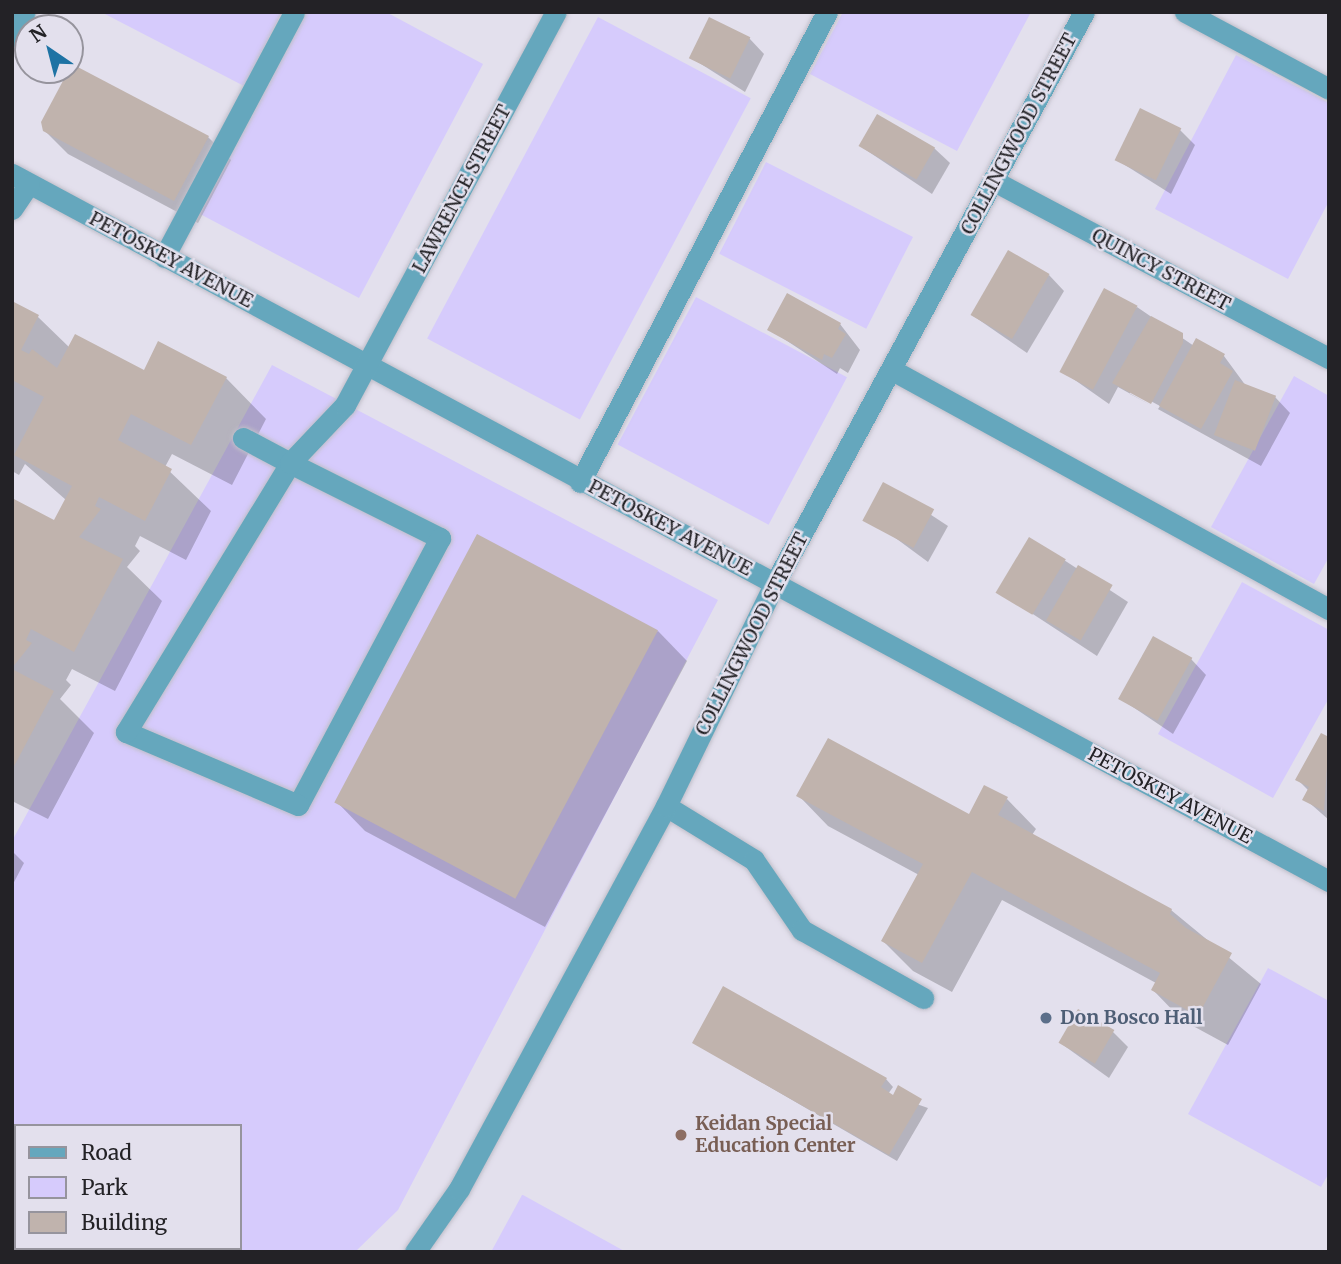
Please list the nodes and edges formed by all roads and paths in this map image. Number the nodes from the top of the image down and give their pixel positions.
1 (25, 12) edge
2 (294, 12) edge
3 (556, 12) edge
4 (827, 12) edge
5 (1084, 12) edge
6 (1185, 12) edge
7 (12, 36) edge
8 (1329, 89) edge
9 (21, 179) edge
10 (994, 181) junction
11 (12, 209) edge
12 (164, 257) junction
13 (1329, 358) edge
14 (367, 366) junction
15 (894, 371) junction
16 (243, 438) dead end
17 (290, 463) junction
18 (580, 482) junction
19 (775, 583) junction
20 (1329, 608) edge
21 (666, 806) junction
22 (1329, 881) edge
23 (923, 998) dead end
24 (415, 1252) edge

1 - 7 street
2 - 12 street
3 - 14 street, LAWRENCE STREET
4 - 18 street
5 - 10 street, COLLINGWOOD STREET
6 - 8 street
9 - 11 street
9 - 12 street, PETOSKEY AVENUE
10 - 13 street, QUINCY STREET
10 - 15 street, COLLINGWOOD STREET
12 - 14 street, PETOSKEY AVENUE
14 - 17 street, LAWRENCE STREET
14 - 18 street, PETOSKEY AVENUE
15 - 19 street, COLLINGWOOD STREET
15 - 20 street
16 - 17 street
17 - 17 street, LAWRENCE STREET
18 - 19 street, PETOSKEY AVENUE
19 - 21 street, COLLINGWOOD STREET
19 - 22 street, PETOSKEY AVENUE
21 - 23 street
21 - 24 street, COLLINGWOOD STREET

